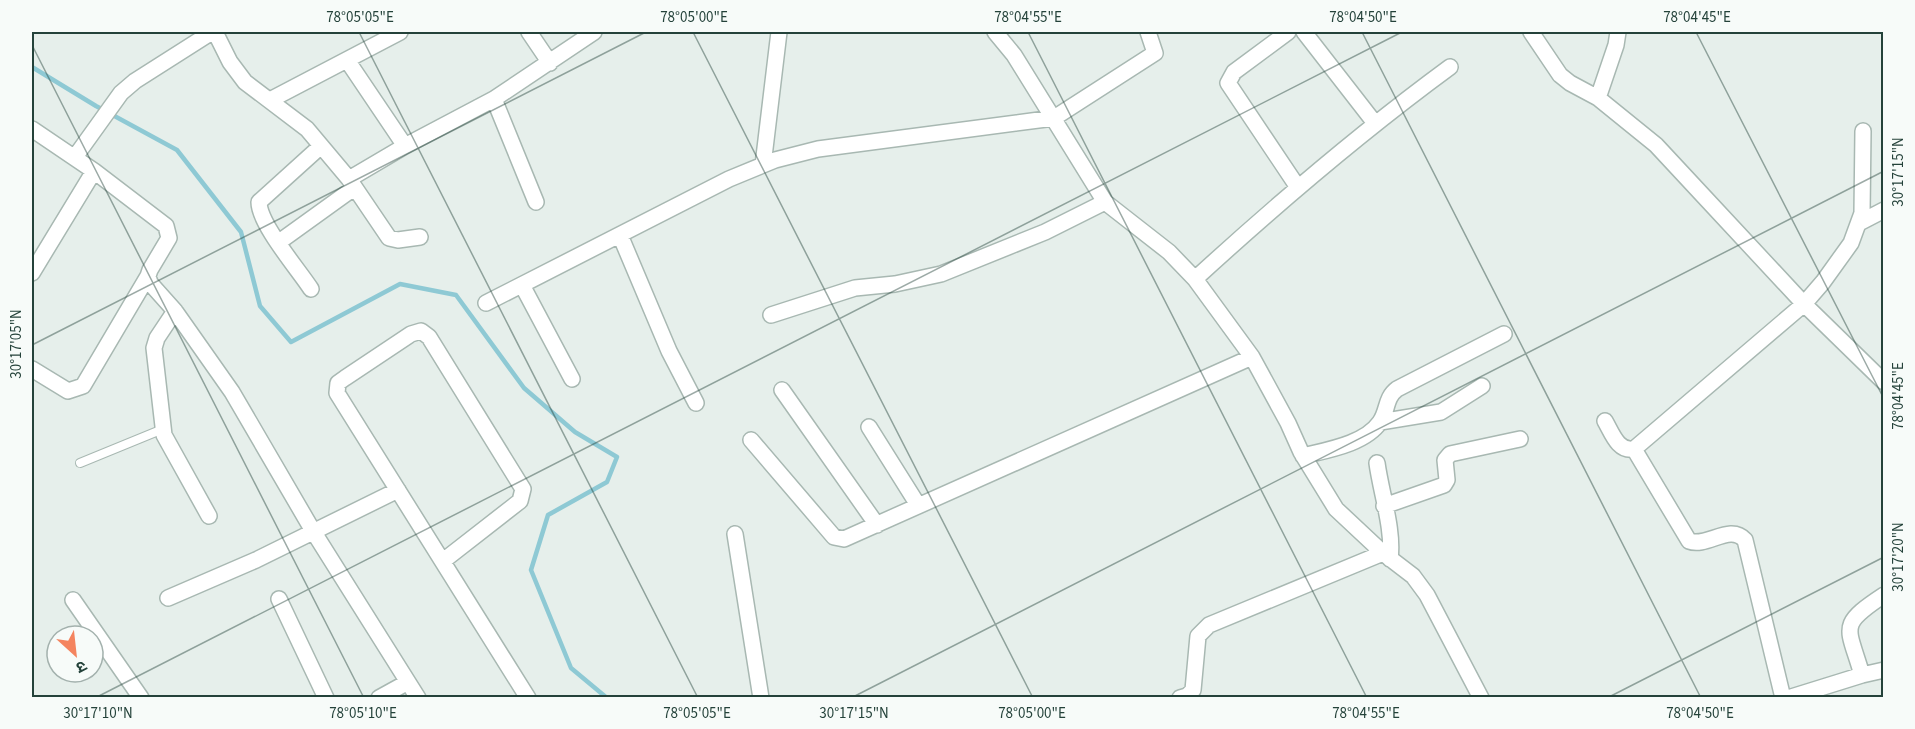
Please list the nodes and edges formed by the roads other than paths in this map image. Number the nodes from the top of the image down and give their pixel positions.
1 (214, 32) edge
2 (400, 32) edge
3 (529, 32) edge
4 (594, 32) edge
5 (779, 32) edge
6 (995, 32) edge
7 (1148, 32) edge
8 (1288, 32) edge
9 (1304, 32) edge
10 (1531, 32) edge
11 (1618, 32) edge
12 (347, 60) junction
13 (550, 63) junction
14 (1450, 67) dead end
15 (1598, 98) junction
16 (494, 99) junction
17 (270, 100) junction
18 (1054, 118) junction
19 (1374, 122) junction
20 (32, 129) edge
21 (1863, 131) dead end
22 (321, 146) junction
23 (405, 146) junction
24 (75, 157) junction
25 (763, 165) junction
26 (94, 171) junction
27 (351, 183) junction
28 (1297, 186) junction
29 (536, 202) dead end
30 (1105, 202) junction
31 (1884, 210) edge
32 (1859, 223) junction
33 (621, 235) junction
34 (420, 237) dead end
35 (279, 242) junction
36 (32, 273) edge
37 (148, 276) junction
38 (1195, 279) junction
39 (522, 285) junction
40 (311, 289) dead end
41 (486, 303) dead end
42 (1804, 304) junction
43 (175, 311) junction
44 (771, 315) dead end
45 (1504, 334) dead end
46 (1252, 357) junction
47 (32, 369) edge
48 (572, 379) dead end
49 (1884, 382) edge
50 (1482, 386) dead end
51 (782, 390) dead end
52 (696, 403) dead end
53 (1605, 421) dead end
54 (1380, 422) junction
55 (869, 427) dead end
56 (163, 429) junction
57 (1520, 439) dead end
58 (751, 440) dead end
59 (1634, 449) junction
60 (1303, 456) junction
61 (80, 463) dead end
62 (1377, 463) dead end
63 (398, 490) junction
64 (918, 505) junction
65 (1383, 506) junction
66 (209, 516) dead end
67 (877, 525) junction
68 (314, 531) junction
69 (735, 534) dead end
70 (1387, 556) junction
71 (442, 561) junction
72 (1884, 595) edge
73 (168, 598) dead end
74 (279, 598) dead end
75 (73, 600) dead end
76 (1884, 670) edge
77 (1862, 675) junction
78 (408, 682) junction
79 (141, 698) edge
80 (326, 698) edge
81 (379, 698) edge
82 (418, 698) edge
83 (528, 698) edge
84 (761, 698) edge
85 (1179, 698) edge
86 (1482, 698) edge
87 (1783, 698) edge
88 (1788, 698) edge

1 - 17 street
1 - 24 street
2 - 12 street
3 - 13 street
4 - 13 street
5 - 25 street
6 - 18 street
7 - 18 street
8 - 28 street
9 - 19 street
10 - 15 street
11 - 15 street
12 - 17 street
12 - 23 street
13 - 16 street
14 - 19 street
15 - 42 street
16 - 23 street
16 - 29 street
17 - 22 street
18 - 25 street
18 - 30 street
19 - 28 street
20 - 24 street
21 - 32 street
22 - 27 street
22 - 35 street
23 - 27 street
24 - 26 street
25 - 33 street
26 - 36 street
26 - 37 street
27 - 34 street
27 - 35 street
28 - 38 street
30 - 38 street
30 - 44 street
31 - 32 street
32 - 42 street
33 - 39 street
33 - 52 street
35 - 40 street
37 - 43 street
37 - 47 street
38 - 46 street
39 - 41 street
39 - 48 street
42 - 49 street
42 - 59 street
43 - 56 street
43 - 68 street
45 - 54 street
46 - 60 street
46 - 64 street
50 - 54 street
51 - 67 street
53 - 59 street
54 - 60 street
55 - 64 street
56 - 61 lane
56 - 66 street
57 - 65 street
58 - 67 street
59 - 87 street
60 - 70 street
62 - 65 street
63 - 68 street
63 - 71 street
63 - 71 street
64 - 67 street
65 - 70 street
68 - 73 street
68 - 78 street
69 - 84 street
70 - 85 street
70 - 86 street
71 - 83 street
72 - 77 street
74 - 80 street
75 - 79 street
76 - 77 street
77 - 88 street
78 - 81 street
78 - 82 street

